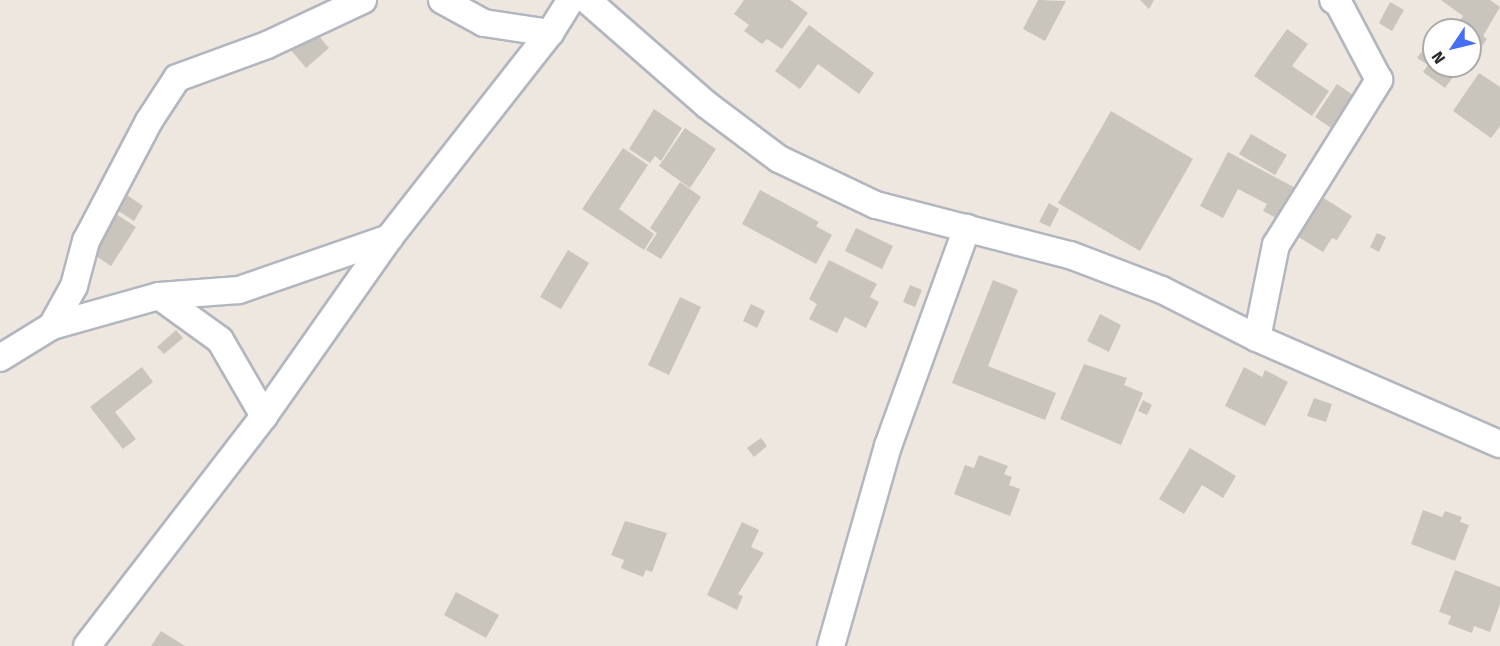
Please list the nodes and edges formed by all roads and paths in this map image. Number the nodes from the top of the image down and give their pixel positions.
1 (363, 0) edge
2 (442, 0) edge
3 (571, 0) edge
4 (587, 0) edge
5 (1333, 0) edge
6 (550, 33) junction
7 (967, 228) junction
8 (389, 238) junction
9 (159, 296) junction
10 (52, 326) junction
11 (1257, 338) junction
12 (0, 358) edge
13 (264, 416) junction
14 (1500, 444) edge
15 (87, 646) edge
16 (831, 646) edge

1 - 10 street
2 - 6 street
3 - 6 street
4 - 7 street
5 - 11 street
6 - 8 street
7 - 11 street
7 - 16 street
8 - 9 street
8 - 13 street
9 - 10 street
9 - 13 street
10 - 12 street
11 - 14 street
13 - 15 street

